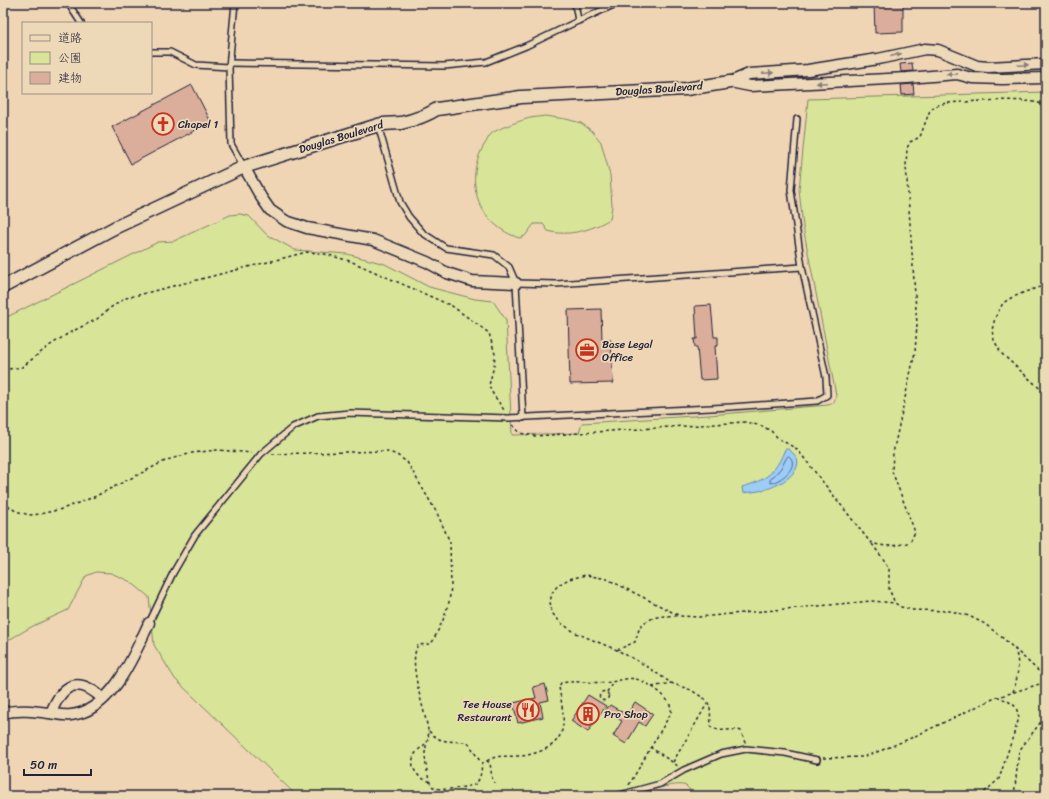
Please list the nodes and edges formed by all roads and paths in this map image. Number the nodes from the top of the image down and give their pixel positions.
1 (68, 3) edge
2 (235, 3) edge
3 (575, 3) edge
4 (618, 3) edge
5 (578, 20) junction
6 (80, 22) edge
7 (152, 52) edge
8 (1046, 64) edge
9 (229, 65) junction
10 (1005, 69) junction
11 (1041, 78) edge
12 (730, 82) junction
13 (1046, 108) edge
14 (797, 119) dead end
15 (378, 125) junction
16 (244, 167) junction
17 (802, 267) junction
18 (516, 283) junction
19 (1046, 285) edge
20 (3, 287) edge
21 (3, 370) edge
22 (1046, 394) edge
23 (508, 418) junction
24 (523, 418) junction
25 (261, 454) junction
26 (3, 502) edge
27 (870, 542) junction
28 (895, 603) junction
29 (680, 616) junction
30 (149, 623) joint
31 (1015, 648) junction
32 (617, 650) junction
33 (1046, 678) edge
34 (613, 682) junction
35 (1046, 682) edge
36 (671, 683) junction
37 (652, 687) junction
38 (606, 692) junction
39 (1013, 692) junction
40 (999, 697) junction
41 (103, 699) junction
42 (708, 703) junction
43 (3, 713) edge
44 (51, 713) junction
45 (1046, 715) edge
46 (428, 730) junction
47 (426, 743) junction
48 (650, 747) junction
49 (746, 749) junction
50 (817, 760) joint
51 (487, 761) junction
52 (673, 762) junction
53 (482, 763) junction
54 (684, 770) junction
55 (429, 781) junction
56 (495, 783) dead end
57 (624, 794) junction
58 (616, 796) edge
59 (980, 796) edge
60 (1014, 796) edge

1 - 6 lane
2 - 9 lane
3 - 5 lane
4 - 5 lane
5 - 9 lane
7 - 9 lane
10 -> 8 street
9 - 16 lane
10 - 11 street
10 -> 12 street
12 -> 10 street
12 - 15 street, Douglas Boulevard
13 - 27 path
14 - 17 lane
15 - 16 street, Douglas Boulevard
15 - 18 lane
16 - 18 street
16 - 20 street, Douglas Boulevard
17 - 18 lane
17 - 24 lane
18 - 24 lane
19 - 22 path
21 - 23 path
23 - 24 lane
23 - 25 lane
23 - 27 path
25 - 26 path
25 - 30 lane
25 - 46 path
27 - 28 path
28 - 29 path
28 - 31 path
29 - 32 path
29 - 32 path
30 - 41 street
31 - 33 path
31 - 39 path
32 - 36 path
34 - 37 path
34 - 38 path
34 - 51 path
35 - 39 path
36 - 37 path
36 - 42 path
37 - 48 path
38 - 38 path
39 - 40 path
40 - 50 path
40 - 59 path
41 - 44 street
41 - 44 street
42 - 49 path
42 - 52 path
43 - 44 street
45 - 60 path
46 - 47 path
46 - 53 path
47 - 55 path
47 - 55 path
48 - 52 path
48 - 57 path
49 - 50 lane
49 - 54 lane
51 - 53 path
51 - 56 path
52 - 54 path
53 - 55 path
54 - 57 lane
57 - 58 lane

